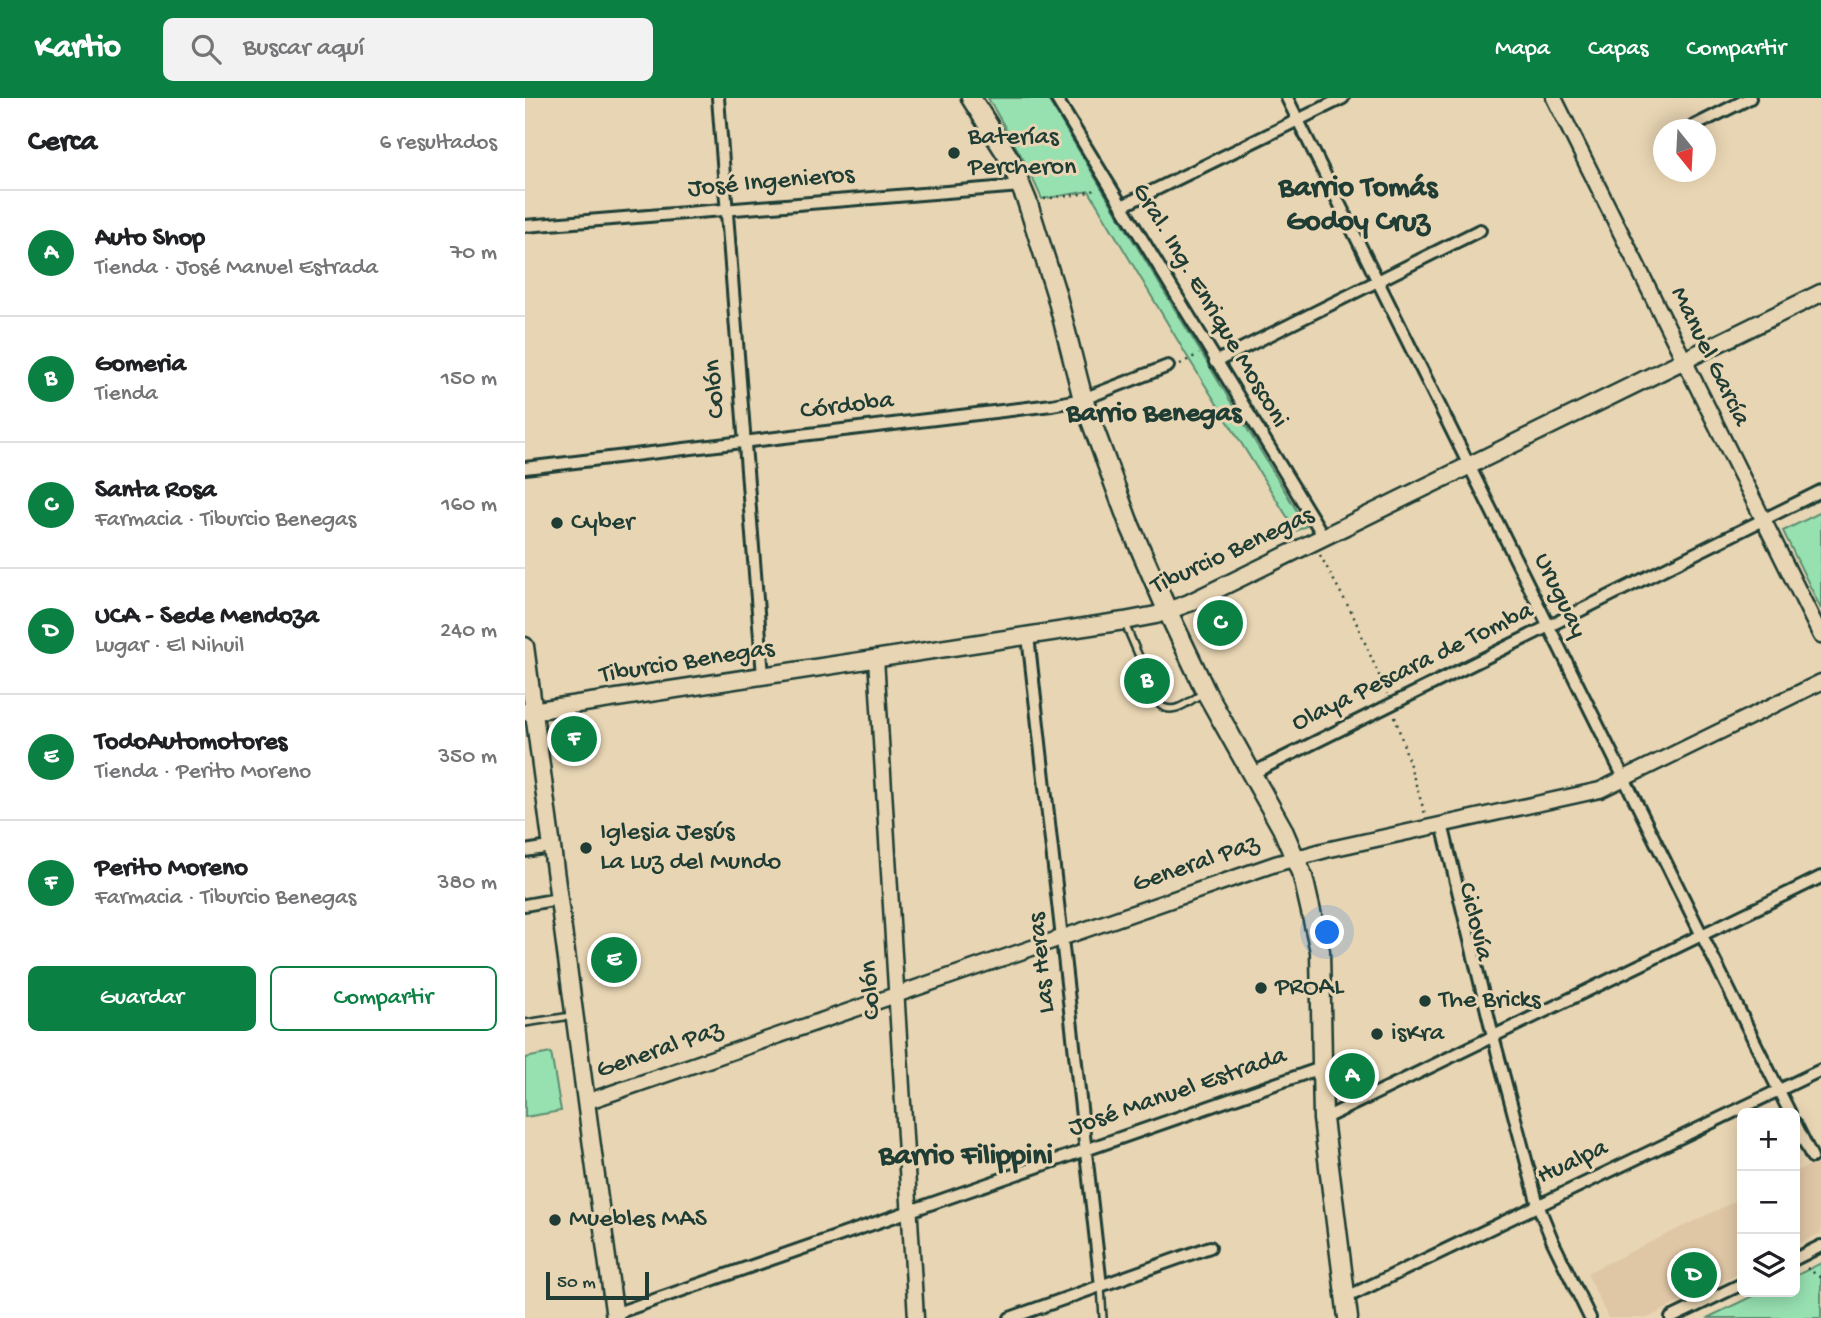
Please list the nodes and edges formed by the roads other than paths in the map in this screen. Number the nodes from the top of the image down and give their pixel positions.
1 (718, 98) edge
2 (971, 98) edge
3 (1056, 98) edge
4 (1287, 98) edge
5 (1343, 98) edge
6 (1554, 98) edge
7 (1750, 98) edge
8 (1708, 119) edge
9 (1299, 120) junction
10 (1021, 186) junction
11 (1122, 206) junction
12 (727, 210) junction
13 (525, 226) edge
14 (1480, 230) dead end
15 (1378, 280) junction
16 (1821, 293) edge
17 (1684, 361) junction
18 (1215, 362) junction
19 (1168, 366) road end
20 (1083, 399) junction
21 (745, 442) junction
22 (1469, 467) junction
23 (525, 468) edge
24 (1821, 491) edge
25 (1763, 520) junction
26 (1319, 540) junction
27 (1168, 612) junction
28 (1124, 621) junction
29 (1549, 626) junction
30 (1028, 636) junction
31 (1821, 636) edge
32 (525, 646) edge
33 (876, 658) junction
34 (763, 676) junction
35 (1821, 682) edge
36 (1206, 692) junction
37 (529, 711) edge
38 (1251, 774) junction
39 (1625, 779) junction
40 (1436, 826) junction
41 (550, 847) junction
42 (525, 851) edge
43 (1296, 858) junction
44 (1821, 877) edge
45 (558, 900) junction
46 (525, 905) edge
47 (1701, 936) junction
48 (1061, 938) junction
49 (897, 994) junction
50 (574, 1016) junction
51 (525, 1023) edge
52 (1493, 1036) junction
53 (1321, 1068) junction
54 (1821, 1070) edge
55 (1778, 1090) junction
56 (586, 1102) junction
57 (1787, 1108) edge
58 (1323, 1119) junction
59 (1800, 1133) edge
60 (1086, 1149) junction
61 (1812, 1157) dead end
62 (1538, 1205) junction
63 (909, 1211) junction
64 (1210, 1247) dead end
65 (1821, 1247) edge
66 (1800, 1257) edge
67 (1101, 1286) junction
68 (1737, 1286) edge
69 (1345, 1298) junction
70 (615, 1316) edge
71 (916, 1318) edge
72 (1010, 1318) edge
73 (1103, 1318) edge
74 (1348, 1318) edge
75 (1590, 1318) edge
76 (1671, 1318) edge

1 - 12 street, Colón
2 - 10 main road
3 - 11 street, Gral. Ing. Enrique Mosconi
4 - 9 street, Uruguay
5 - 9 street
6 - 17 street, Manuel García
7 - 8 street
9 - 11 street
9 - 15 street, Uruguay
10 - 12 street, José Ingenieros
10 - 20 main road
11 - 18 street, Gral. Ing. Enrique Mosconi
12 - 13 street, José Ingenieros
12 - 21 street, Colón
14 - 15 street
15 - 18 street
15 - 22 street, Uruguay
16 - 17 main road, Tiburcio Benegas
17 - 22 main road, Tiburcio Benegas
17 - 25 street, Manuel García
18 - 26 street, Gral. Ing. Enrique Mosconi
19 - 20 street, Córdoba
20 - 21 street, Córdoba
20 - 27 main road
21 - 23 street, Córdoba
21 - 34 street, Colón
22 - 26 main road, Tiburcio Benegas
22 - 29 street, Uruguay
24 - 25 street, Olaya Pescara de Tomba
25 - 29 street, Olaya Pescara de Tomba
25 - 31 street, Manuel García
26 - 27 main road, Tiburcio Benegas
27 - 28 main road, Tiburcio Benegas
27 - 36 main road
28 - 30 main road, Tiburcio Benegas
28 - 36 lane
29 - 38 street, Olaya Pescara de Tomba
29 - 39 street, Uruguay
30 - 33 main road, Tiburcio Benegas
30 - 48 street, Las Heras
32 - 37 main road
33 - 34 main road, Tiburcio Benegas
33 - 49 street, Colón
34 - 37 main road, Tiburcio Benegas
35 - 39 street, General Paz
36 - 38 main road
37 - 41 main road
38 - 43 main road
39 - 40 street, General Paz
39 - 47 street, Uruguay
40 - 43 street, General Paz
40 - 52 street
41 - 42 street
41 - 45 main road
43 - 48 street, General Paz
43 - 53 main road
44 - 47 street
45 - 46 street
45 - 50 main road
47 - 52 street
47 - 55 street, Uruguay
48 - 49 street, General Paz
48 - 60 street, Las Heras
49 - 56 street, General Paz
49 - 63 street, Colón
50 - 51 lane
50 - 56 main road
52 - 58 street
52 - 62 street
53 - 58 main road
53 - 60 street, José Manuel Estrada
54 - 55 street, Hualpa
55 - 57 street, Uruguay
55 - 62 street, Hualpa
56 - 70 main road
58 - 69 main road
59 - 61 street
60 - 63 street, José Manuel Estrada
60 - 67 street, Las Heras
62 - 69 street, Hualpa
62 - 75 street
63 - 70 street, José Manuel Estrada
63 - 71 street, Colón
64 - 67 street
65 - 66 street
67 - 72 street
67 - 73 lane
68 - 76 street
69 - 74 main road

